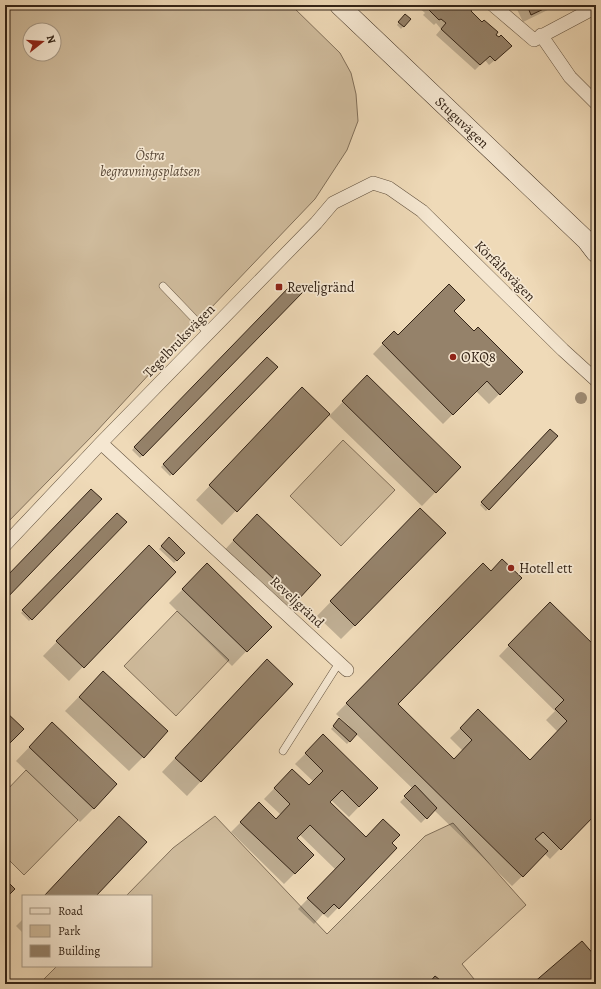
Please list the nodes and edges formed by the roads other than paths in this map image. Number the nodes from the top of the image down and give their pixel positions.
1 (339, 5) edge
2 (493, 5) edge
3 (596, 7) edge
4 (537, 38) junction
5 (596, 102) edge
6 (389, 188) joint
7 (593, 247) edge
8 (162, 286) dead end
9 (208, 333) junction
10 (596, 380) edge
11 (101, 443) junction
12 (5, 545) edge
13 (343, 667) joint
14 (283, 751) dead end

1 - 7 main road, Stuguvägen
2 - 4 street
3 - 4 street
4 - 5 street
6 - 9 street, Tegelbruksvägen
6 - 10 street, Körfältsvägen
8 - 9 lane
9 - 11 street, Tegelbruksvägen
11 - 12 street, Tegelbruksvägen
11 - 13 street, Reveljgränd
13 - 14 lane

